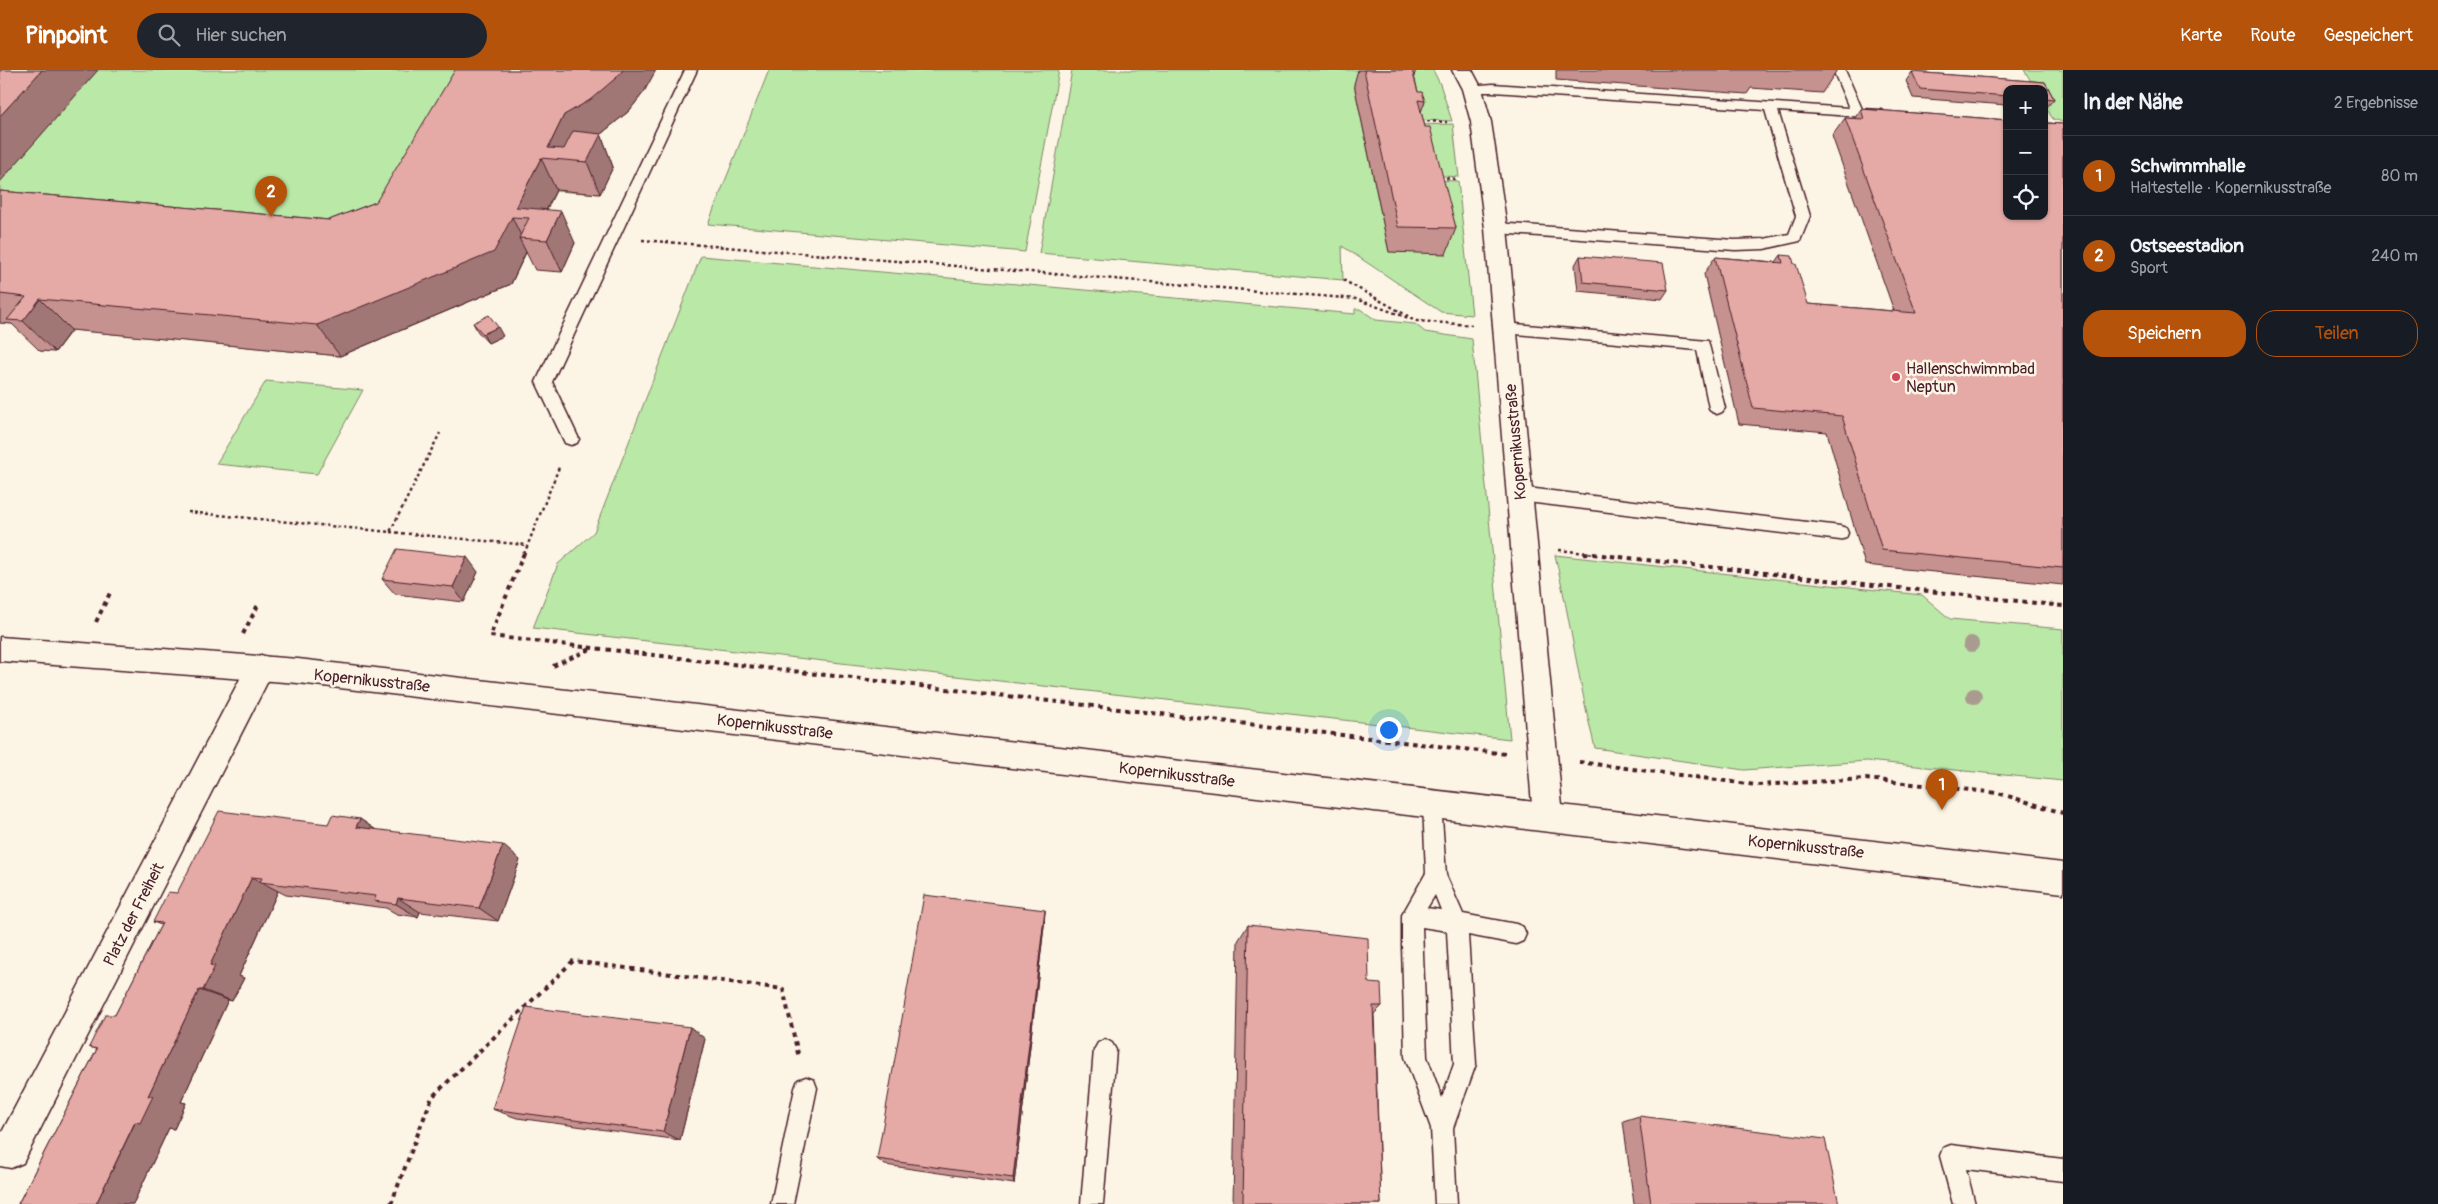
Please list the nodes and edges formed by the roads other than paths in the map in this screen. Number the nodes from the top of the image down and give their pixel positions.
1 (691, 70) edge
2 (1839, 70) edge
3 (1467, 80) edge
4 (1770, 106) junction
5 (1856, 112) junction
6 (1894, 115) edge
7 (1496, 228) junction
8 (1505, 328) junction
9 (1717, 408) dead end
10 (570, 438) road end
11 (1520, 494) junction
12 (1840, 533) dead end
13 (0, 649) edge
14 (261, 667) junction
15 (1432, 804) junction
16 (1548, 817) junction
17 (1436, 875) junction
18 (2063, 878) edge
19 (1412, 915) junction
20 (1457, 923) junction
21 (1516, 934) dead end
22 (1104, 1050) dead end
23 (806, 1088) road end
24 (1442, 1128) junction
25 (0, 1149) edge
26 (2063, 1170) edge
27 (782, 1204) edge
28 (1092, 1204) edge
29 (1446, 1204) edge
30 (1964, 1204) edge

1 - 10 lane
2 - 5 lane
3 - 4 lane
3 - 7 street, Kopernikusstraße
4 - 5 lane
4 - 7 lane
5 - 6 lane
7 - 8 street, Kopernikusstraße
8 - 9 lane
8 - 11 street, Kopernikusstraße
11 - 12 lane
11 - 16 street, Kopernikusstraße
13 - 14 street, Kopernikusstraße
14 - 15 street, Kopernikusstraße
14 - 25 street, Platz der Freiheit
15 - 16 street, Kopernikusstraße
15 - 17 lane
16 - 18 street, Kopernikusstraße
17 - 19 lane
17 - 20 lane
19 - 20 lane
19 - 24 lane
20 - 21 lane
20 - 24 lane
22 - 28 lane
23 - 27 lane
24 - 29 lane
26 - 30 lane

